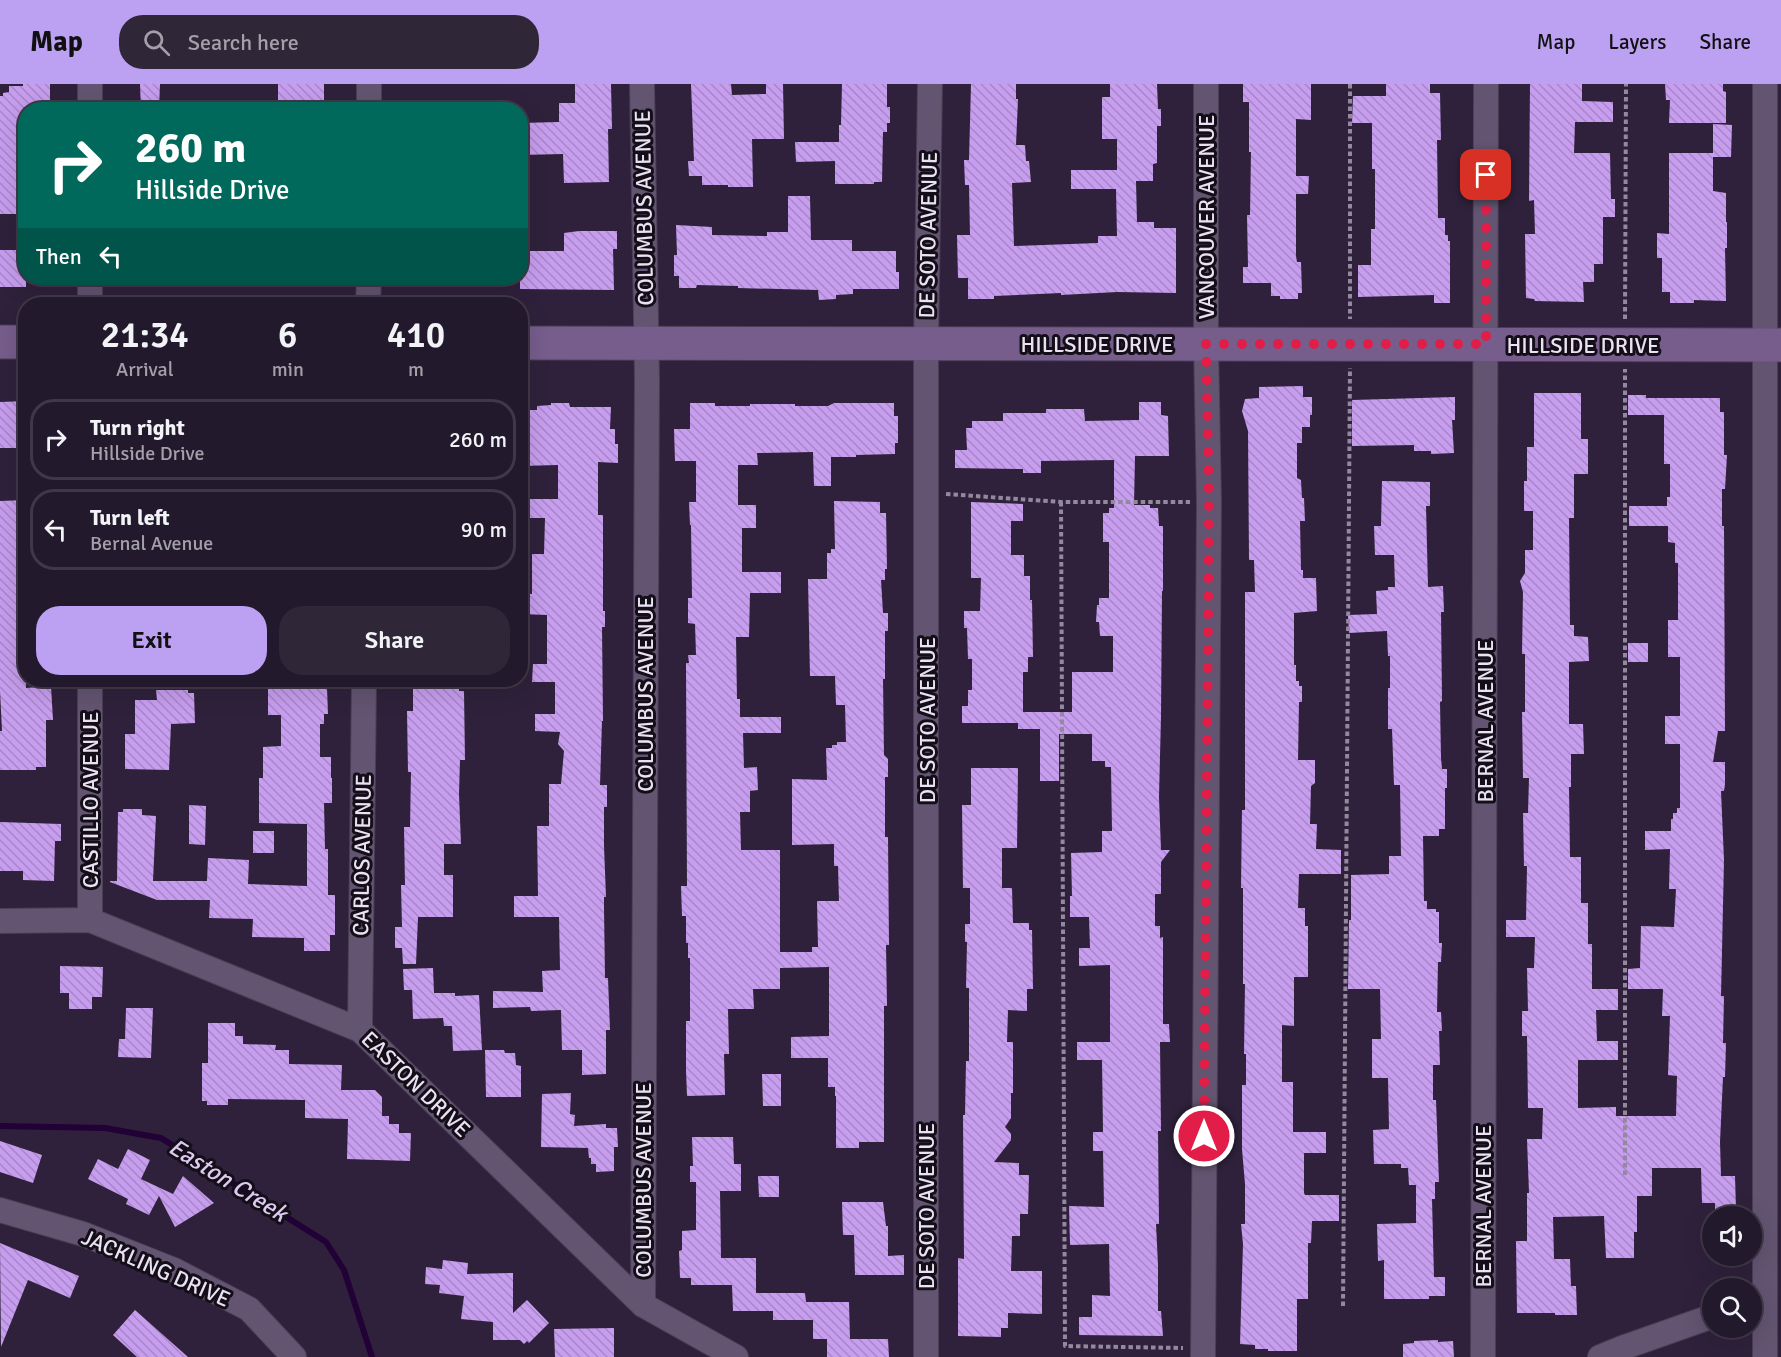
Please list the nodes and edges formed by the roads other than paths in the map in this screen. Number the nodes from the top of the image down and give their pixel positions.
1 (90, 84) edge
2 (369, 84) edge
3 (642, 84) edge
4 (930, 84) edge
5 (1206, 84) edge
6 (1486, 84) edge
7 (1765, 84) edge
8 (90, 102) edge
9 (369, 102) edge
10 (0, 342) edge
11 (18, 342) edge
12 (528, 343) edge
13 (646, 343) junction
14 (926, 344) junction
15 (1206, 344) junction
16 (1486, 344) junction
17 (1773, 345) edge
18 (90, 687) edge
19 (364, 687) edge
20 (90, 920) junction
21 (0, 921) edge
22 (360, 1030) junction
23 (0, 1210) edge
24 (1766, 1298) edge
25 (643, 1305) junction
26 (1702, 1320) edge
27 (1203, 1352) edge
28 (294, 1357) edge
29 (736, 1357) edge
30 (926, 1357) edge
31 (1483, 1357) edge
32 (1600, 1357) edge
33 (1765, 1357) edge

1 - 8 street
2 - 9 street
3 - 13 street, COLUMBUS AVENUE
4 - 14 street, DE SOTO AVENUE
5 - 15 street, VANCOUVER AVENUE
6 - 16 street, BERNAL AVENUE
7 - 17 street
10 - 11 main road
12 - 13 main road, HILLSIDE DRIVE
13 - 14 main road, HILLSIDE DRIVE
13 - 25 street, COLUMBUS AVENUE
14 - 15 main road, HILLSIDE DRIVE
14 - 30 street, DE SOTO AVENUE
15 - 16 main road, HILLSIDE DRIVE
15 - 27 street, VANCOUVER AVENUE
16 - 17 main road, HILLSIDE DRIVE
16 - 31 street, BERNAL AVENUE
17 - 24 street
18 - 20 street, CASTILLO AVENUE
19 - 22 street, CARLOS AVENUE
20 - 21 street, EASTON DRIVE
20 - 22 street, EASTON DRIVE
22 - 25 street, EASTON DRIVE
23 - 28 street, JACKLING DRIVE
24 - 33 street
25 - 29 street, EASTON DRIVE
26 - 32 street

